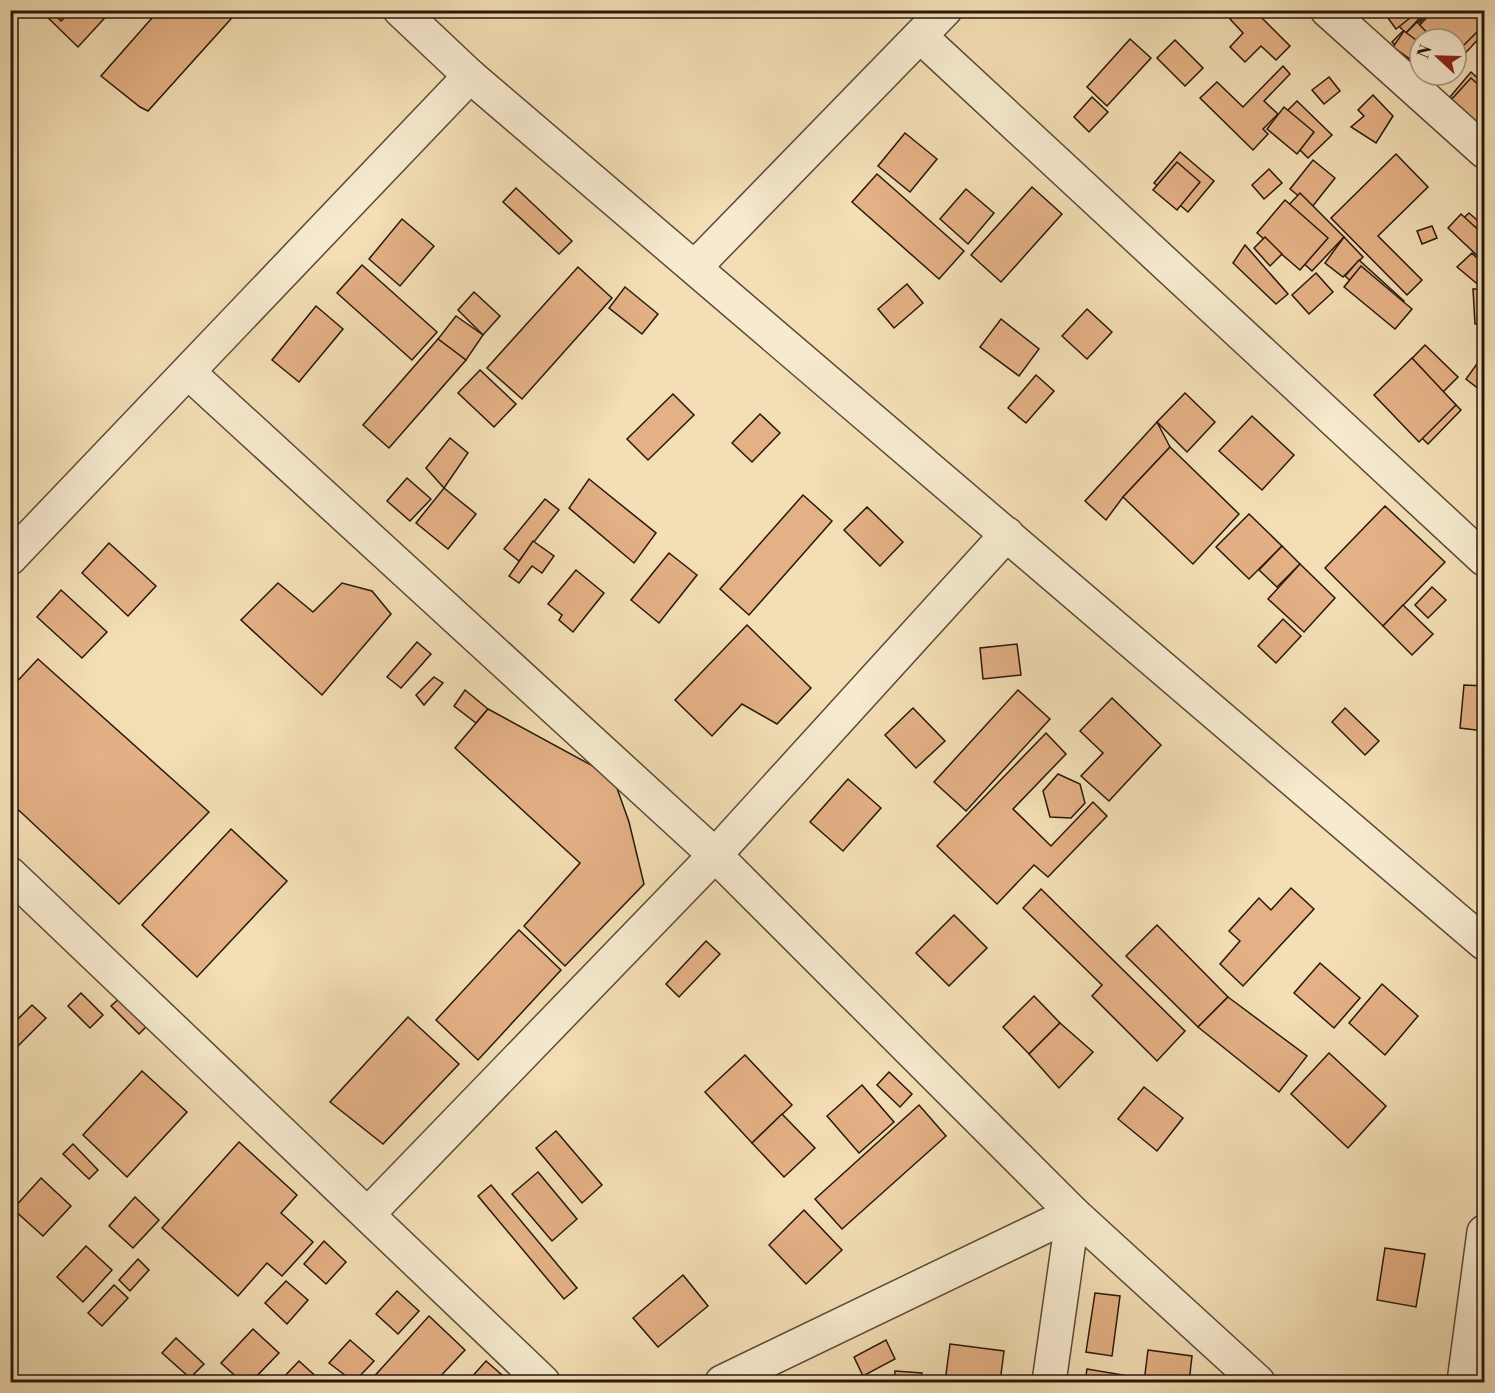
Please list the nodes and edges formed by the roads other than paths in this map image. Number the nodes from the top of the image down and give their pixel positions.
1 (400, 10) edge
2 (945, 10) edge
3 (1327, 10) edge
4 (920, 36) junction
5 (470, 76) junction
6 (1485, 151) edge
7 (695, 267) junction
8 (188, 372) junction
9 (1007, 534) junction
10 (10, 558) edge
11 (1485, 559) edge
12 (715, 855) junction
13 (10, 874) edge
14 (1485, 943) edge
15 (368, 1214) junction
16 (1073, 1214) junction
17 (1485, 1232) edge
18 (543, 1383) edge
19 (722, 1383) edge
20 (1049, 1383) edge
21 (1258, 1383) edge
22 (1464, 1383) edge

1 - 5 street
2 - 4 street
3 - 6 street
4 - 7 street
4 - 11 street
5 - 7 street
5 - 8 street
7 - 9 street
8 - 10 street
8 - 12 street
9 - 12 street
9 - 14 street
12 - 15 street
12 - 16 street
13 - 15 street
15 - 18 street
16 - 19 street
16 - 20 street
16 - 21 street
17 - 22 street

